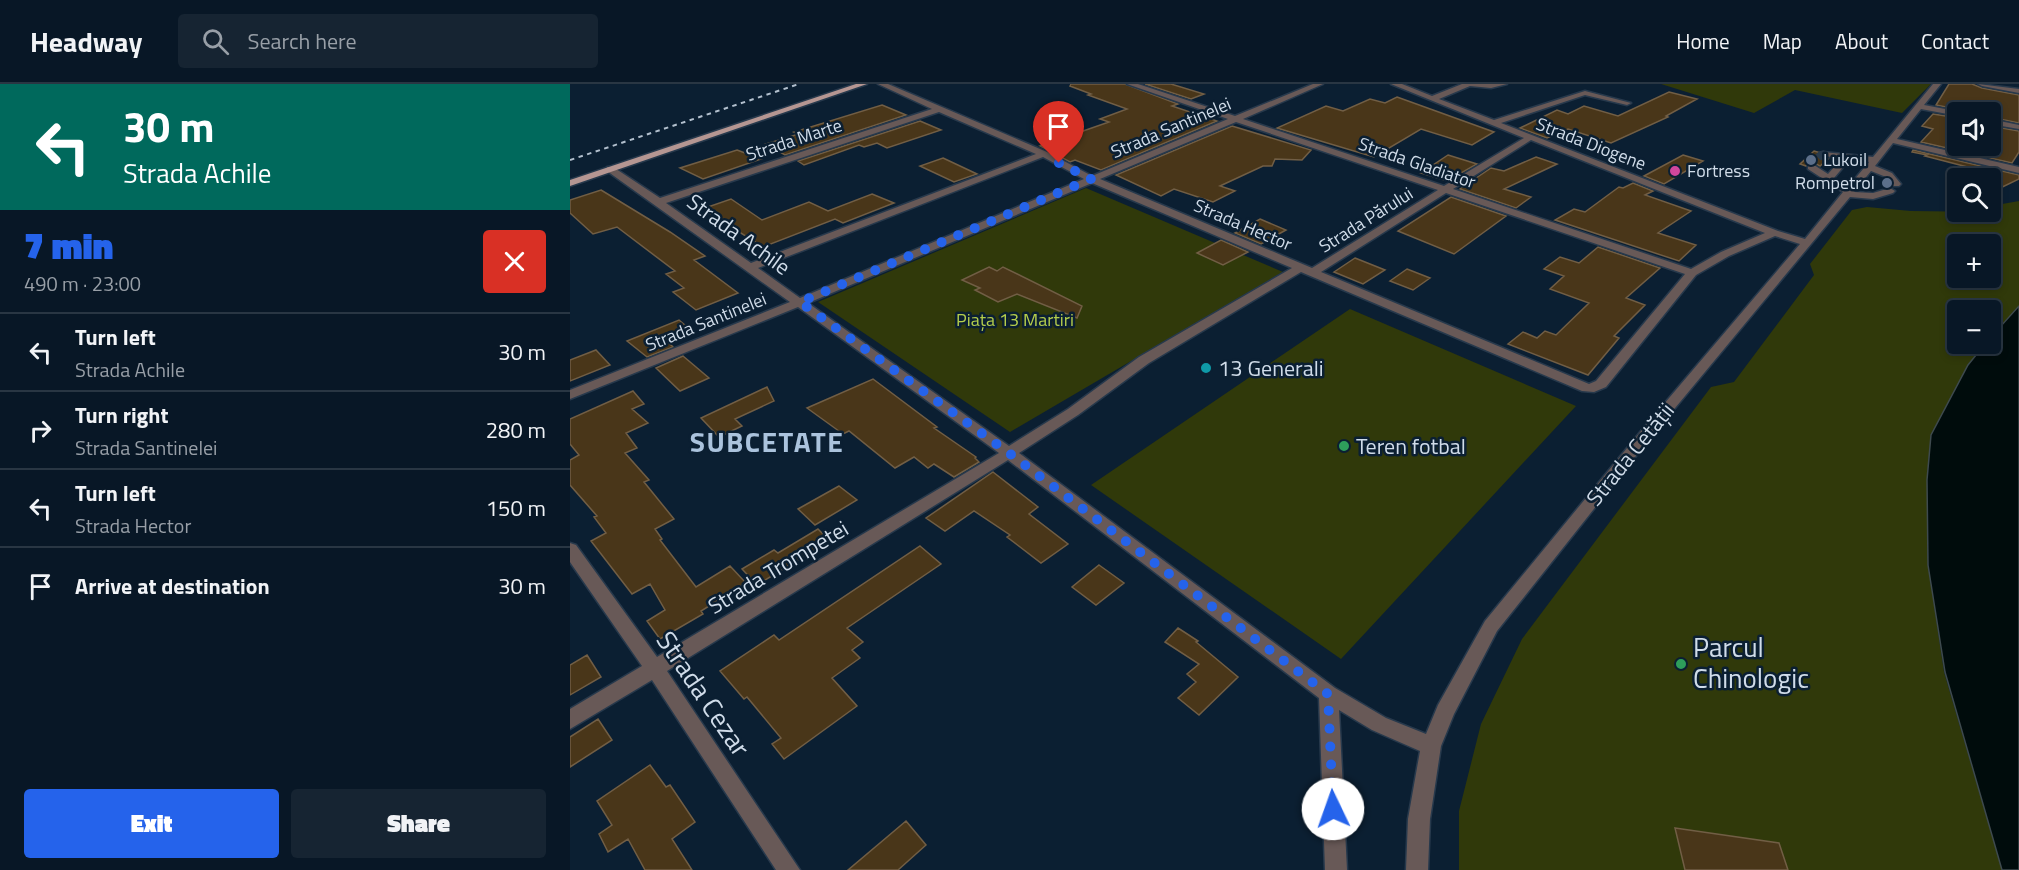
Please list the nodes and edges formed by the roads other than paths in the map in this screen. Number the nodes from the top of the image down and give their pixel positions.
1 (863, 84) edge
2 (882, 84) edge
3 (1131, 84) edge
4 (1319, 84) edge
5 (1395, 84) edge
6 (1469, 84) edge
7 (1503, 84) edge
8 (1937, 84) edge
9 (1982, 84) edge
10 (2019, 91) edge
11 (1432, 99) junction
12 (1627, 103) dead end
13 (1919, 106) junction
14 (939, 109) junction
15 (1947, 112) edge
16 (1234, 119) junction
17 (1493, 123) junction
18 (2001, 123) edge
19 (2019, 127) edge
20 (1529, 138) junction
21 (1891, 140) junction
22 (1044, 154) junction
23 (1826, 154) dead end
24 (1848, 156) junction
25 (1872, 163) junction
26 (1811, 167) dead end
27 (610, 169) junction
28 (2019, 170) edge
29 (1091, 179) junction
30 (1829, 179) junction
31 (570, 183) edge
32 (1445, 190) junction
33 (1849, 193) junction
34 (659, 202) junction
35 (1774, 233) junction
36 (1808, 243) junction
37 (750, 267) junction
38 (1307, 270) junction
39 (1692, 273) junction
40 (800, 302) junction
41 (570, 395) edge
42 (1009, 453) junction
43 (570, 549) edge
44 (654, 669) junction
45 (1328, 694) junction
46 (570, 720) edge
47 (1431, 746) junction
48 (789, 870) edge
49 (1336, 870) edge
50 (1417, 870) edge

1 - 27 main road
2 - 14 street, Strada Hector
3 - 16 street, Strada Gladiator
4 - 16 street, Strada Santinelei
5 - 11 street, Strada Diogene
6 - 7 street
6 - 11 street
8 - 13 street, Strada Cetății
9 - 10 street
11 - 17 street, Strada Diogene
12 - 17 street
13 - 15 street
13 - 21 street, Strada Cetății
14 - 22 street, Strada Hector
14 - 34 street, Strada Marte
16 - 29 street, Strada Santinelei
16 - 32 street, Strada Gladiator
17 - 20 street, Strada Diogene
18 - 19 street
20 - 32 street, Strada Părului
20 - 35 street, Strada Diogene
21 - 25 street, Strada Cetății
21 - 28 street
22 - 29 street, Strada Hector
22 - 37 street
23 - 24 street
24 - 25 street
24 - 30 street
25 - 33 street, Strada Cetății
25 - 33 street
26 - 30 street
27 - 31 main road
27 - 34 street, Strada Achile
29 - 38 street, Strada Hector
29 - 40 street, Strada Santinelei
30 - 33 street
32 - 38 street, Strada Părului
32 - 39 street, Strada Gladiator
33 - 36 street, Strada Cetății
34 - 37 street, Strada Achile
35 - 36 street, Strada Diogene
35 - 39 street
36 - 47 street, Strada Cetății
37 - 40 street, Strada Achile
38 - 39 street, Strada Hector
38 - 42 street
40 - 41 street, Strada Santinelei
40 - 42 street, Strada Achile
42 - 44 street, Strada Trompetei
42 - 45 street, Strada Achile
43 - 44 street, Strada Cezar
44 - 46 street, Strada Trompetei
44 - 48 street, Strada Cezar
45 - 47 street, Strada Achile
45 - 49 street
47 - 50 street, Strada Cetății

